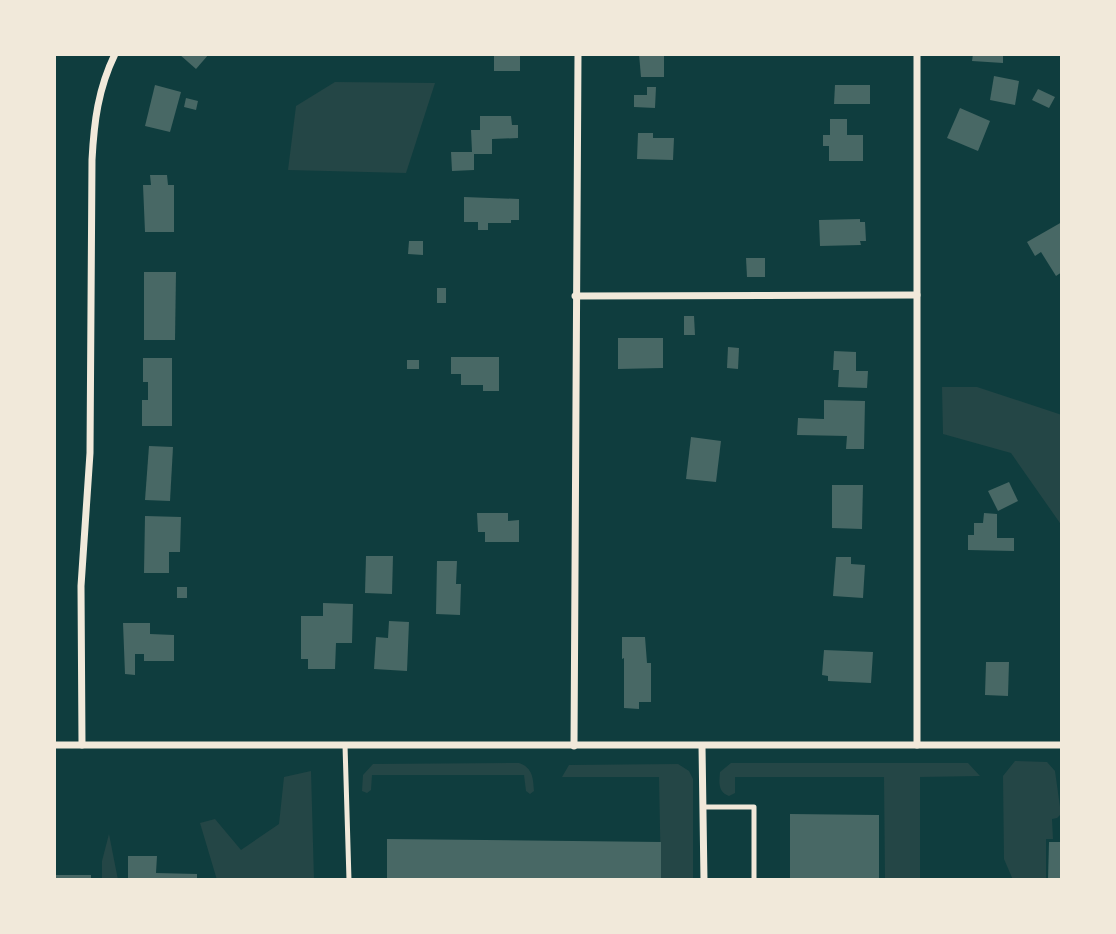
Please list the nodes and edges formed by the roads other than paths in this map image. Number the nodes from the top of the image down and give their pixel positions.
1 (115, 54) edge
2 (578, 54) edge
3 (917, 54) edge
4 (917, 295) junction
5 (575, 296) junction
6 (54, 745) edge
7 (82, 745) junction
8 (345, 745) junction
9 (917, 745) junction
10 (1062, 745) edge
11 (574, 746) junction
12 (702, 746) junction
13 (703, 807) junction
14 (349, 880) edge
15 (704, 880) edge
16 (754, 880) edge

1 - 7 street
2 - 5 street
3 - 4 street
4 - 5 street
4 - 9 street
5 - 11 street
6 - 7 street
7 - 8 street
8 - 11 street
8 - 14 lane
9 - 10 street
9 - 12 street
11 - 12 street
12 - 13 street
13 - 15 street
13 - 16 lane

